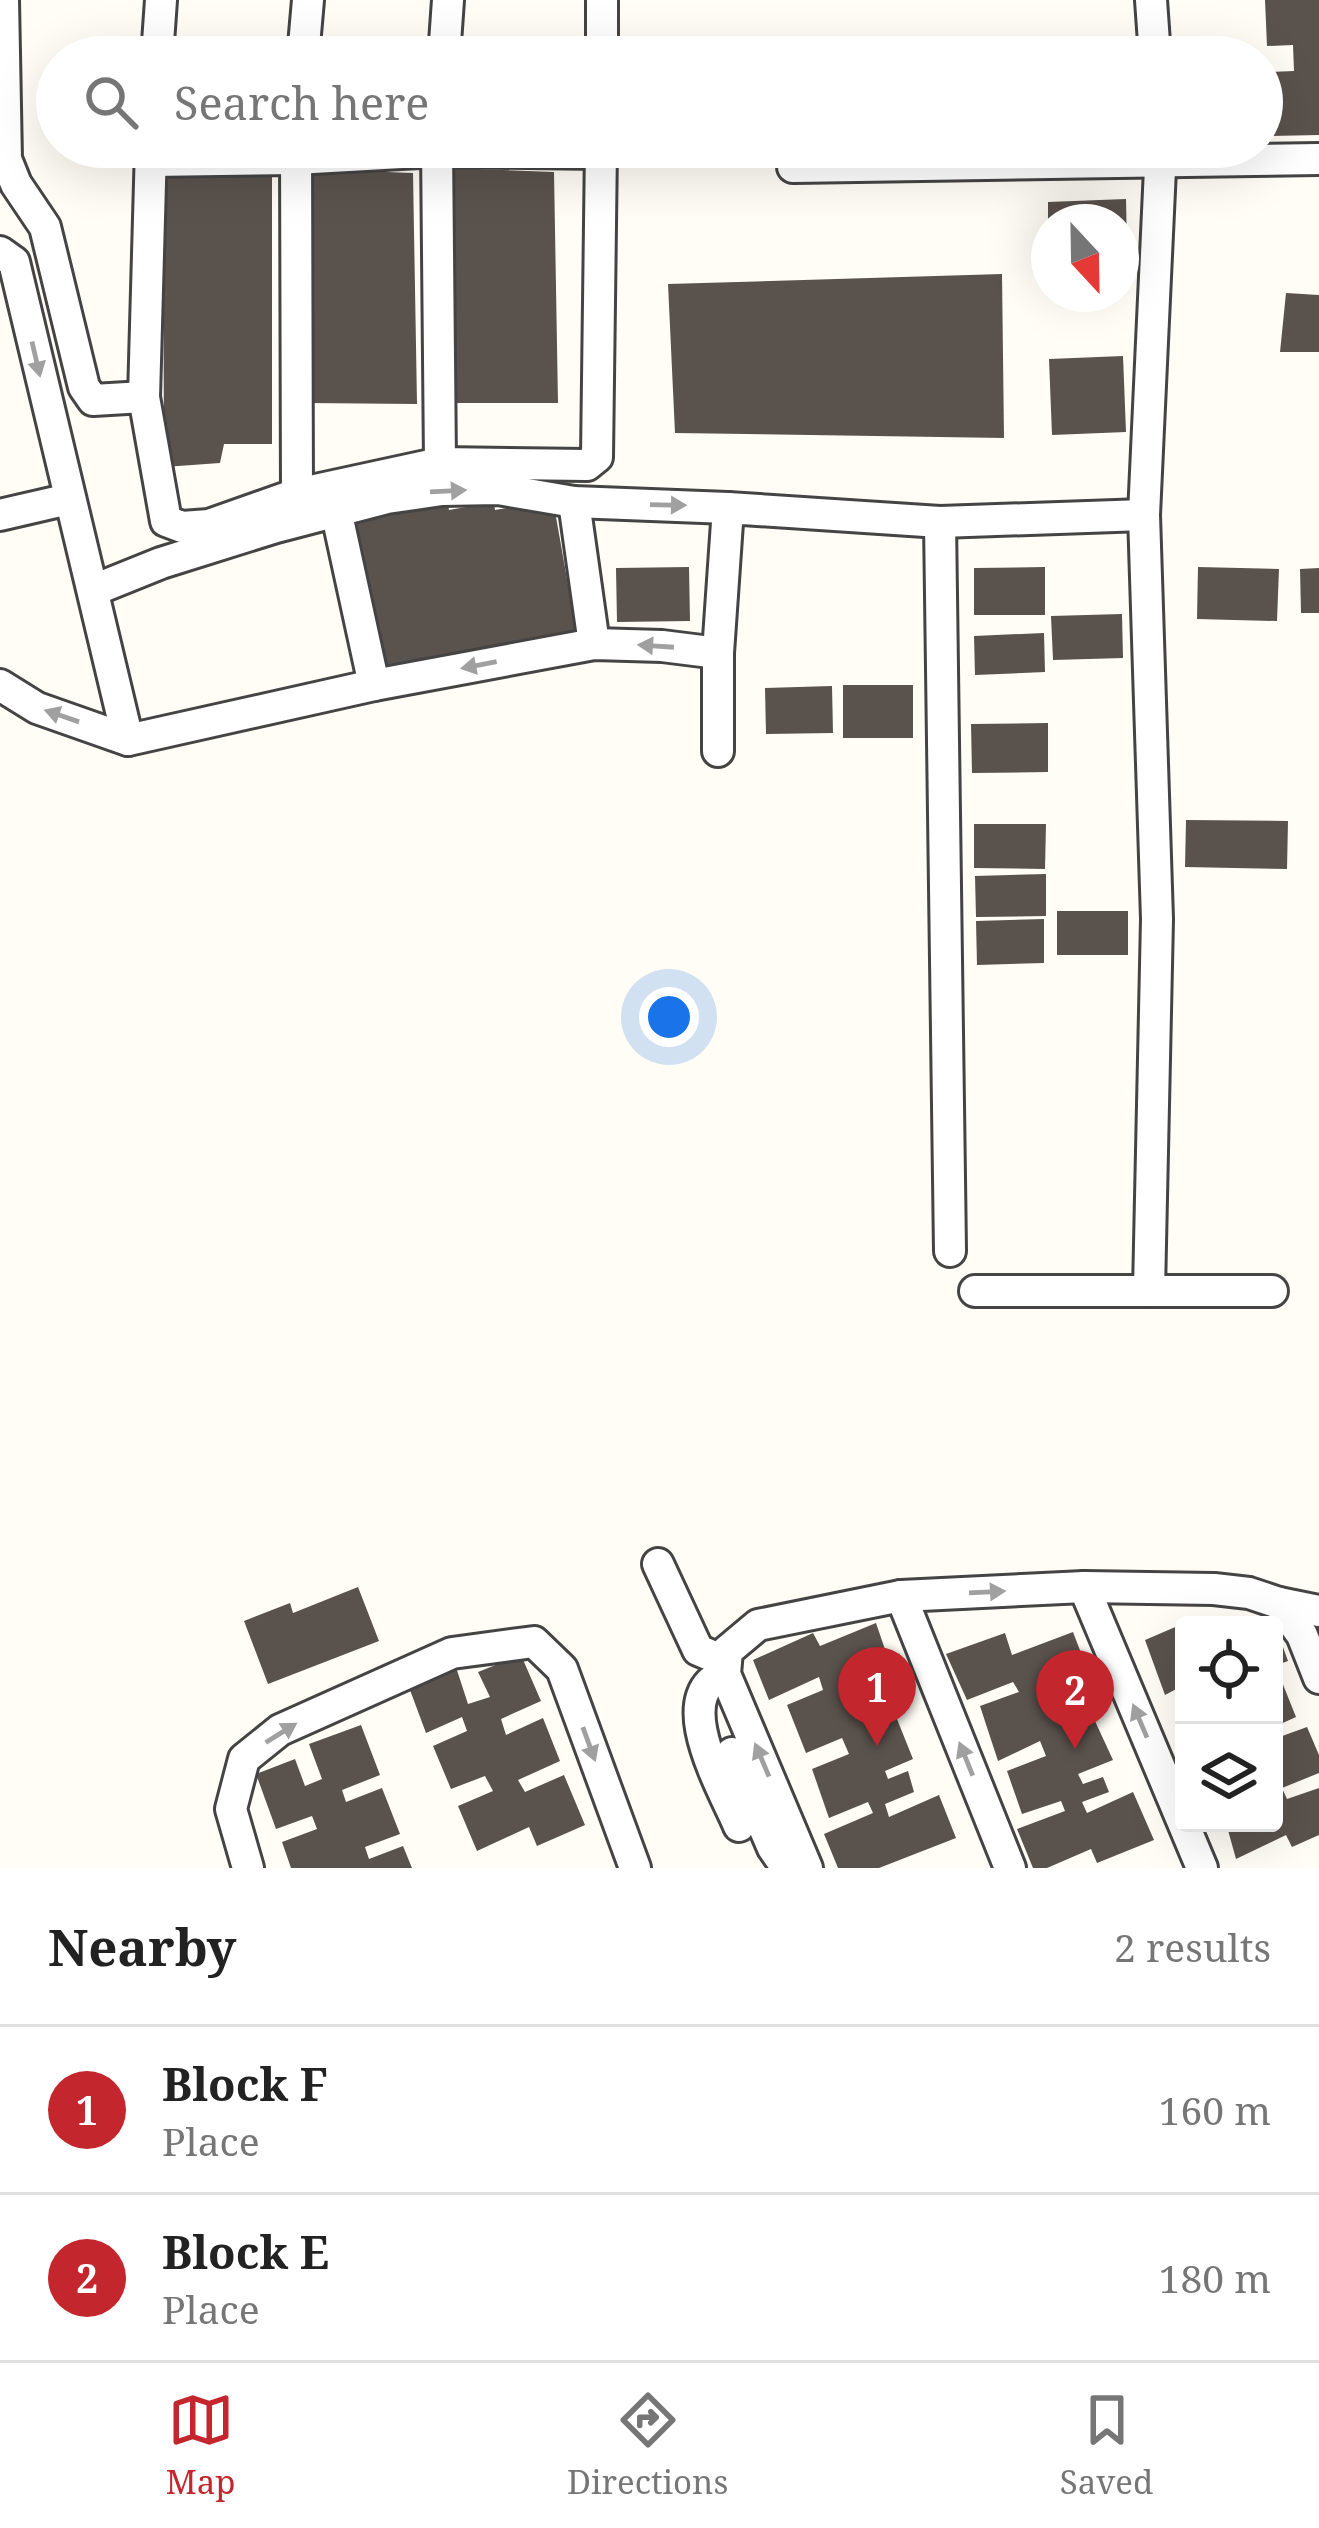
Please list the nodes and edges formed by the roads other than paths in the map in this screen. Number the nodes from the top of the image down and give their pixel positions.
1 (3, 0) edge
2 (161, 0) edge
3 (308, 0) edge
4 (448, 0) edge
5 (602, 0) edge
6 (1151, 0) edge
7 (158, 36) edge
8 (305, 36) edge
9 (445, 36) edge
10 (602, 36) edge
11 (1154, 36) edge
12 (1283, 158) edge
13 (1319, 159) edge
14 (151, 168) edge
15 (295, 168) edge
16 (437, 168) edge
17 (601, 168) edge
18 (1161, 168) edge
19 (0, 252) edge
20 (144, 397) junction
21 (440, 463) junction
22 (297, 494) junction
23 (69, 499) junction
24 (574, 502) junction
25 (728, 508) junction
26 (336, 510) junction
27 (0, 515) edge
28 (1144, 515) junction
29 (940, 522) junction
30 (94, 590) junction
31 (594, 644) junction
32 (718, 653) junction
33 (0, 685) edge
34 (374, 685) junction
35 (128, 740) junction
36 (718, 751) dead end
37 (950, 1251) dead end
38 (975, 1291) dead end
39 (1150, 1291) junction
40 (1272, 1291) dead end
41 (658, 1564) dead end
42 (1084, 1587) junction
43 (901, 1596) junction
44 (1279, 1603) junction
45 (1319, 1611) edge
46 (725, 1668) junction
47 (1319, 1678) edge
48 (732, 1753) dead end
49 (739, 1826) dead end
50 (248, 1868) edge
51 (635, 1868) edge
52 (787, 1868) edge
53 (807, 1868) edge
54 (1010, 1868) edge
55 (1202, 1868) edge

1 - 20 street
2 - 7 street
3 - 8 street
4 - 9 street
5 - 10 street
6 - 11 street
12 - 13 street
14 - 20 street
15 - 22 street
16 - 21 street
17 - 21 street
18 - 28 street
19 -> 23 street
20 - 22 street
21 - 22 street
23 - 27 street
23 - 30 street
24 -> 25 street
26 -> 24 street
24 - 31 street
25 - 29 street
25 - 32 street
26 - 30 street
26 - 34 street
28 - 29 street
28 - 39 street
29 - 37 street
30 - 35 street
32 -> 31 street
31 -> 34 street
32 - 36 street
35 -> 33 street
34 - 35 street
38 - 39 street
39 - 40 street
41 - 46 street
43 -> 42 street
42 - 44 street
55 -> 42 street
43 - 46 street
54 -> 43 street
44 - 45 street
44 - 47 street
46 - 49 street
53 -> 46 street
48 - 52 street
50 -> 51 street

